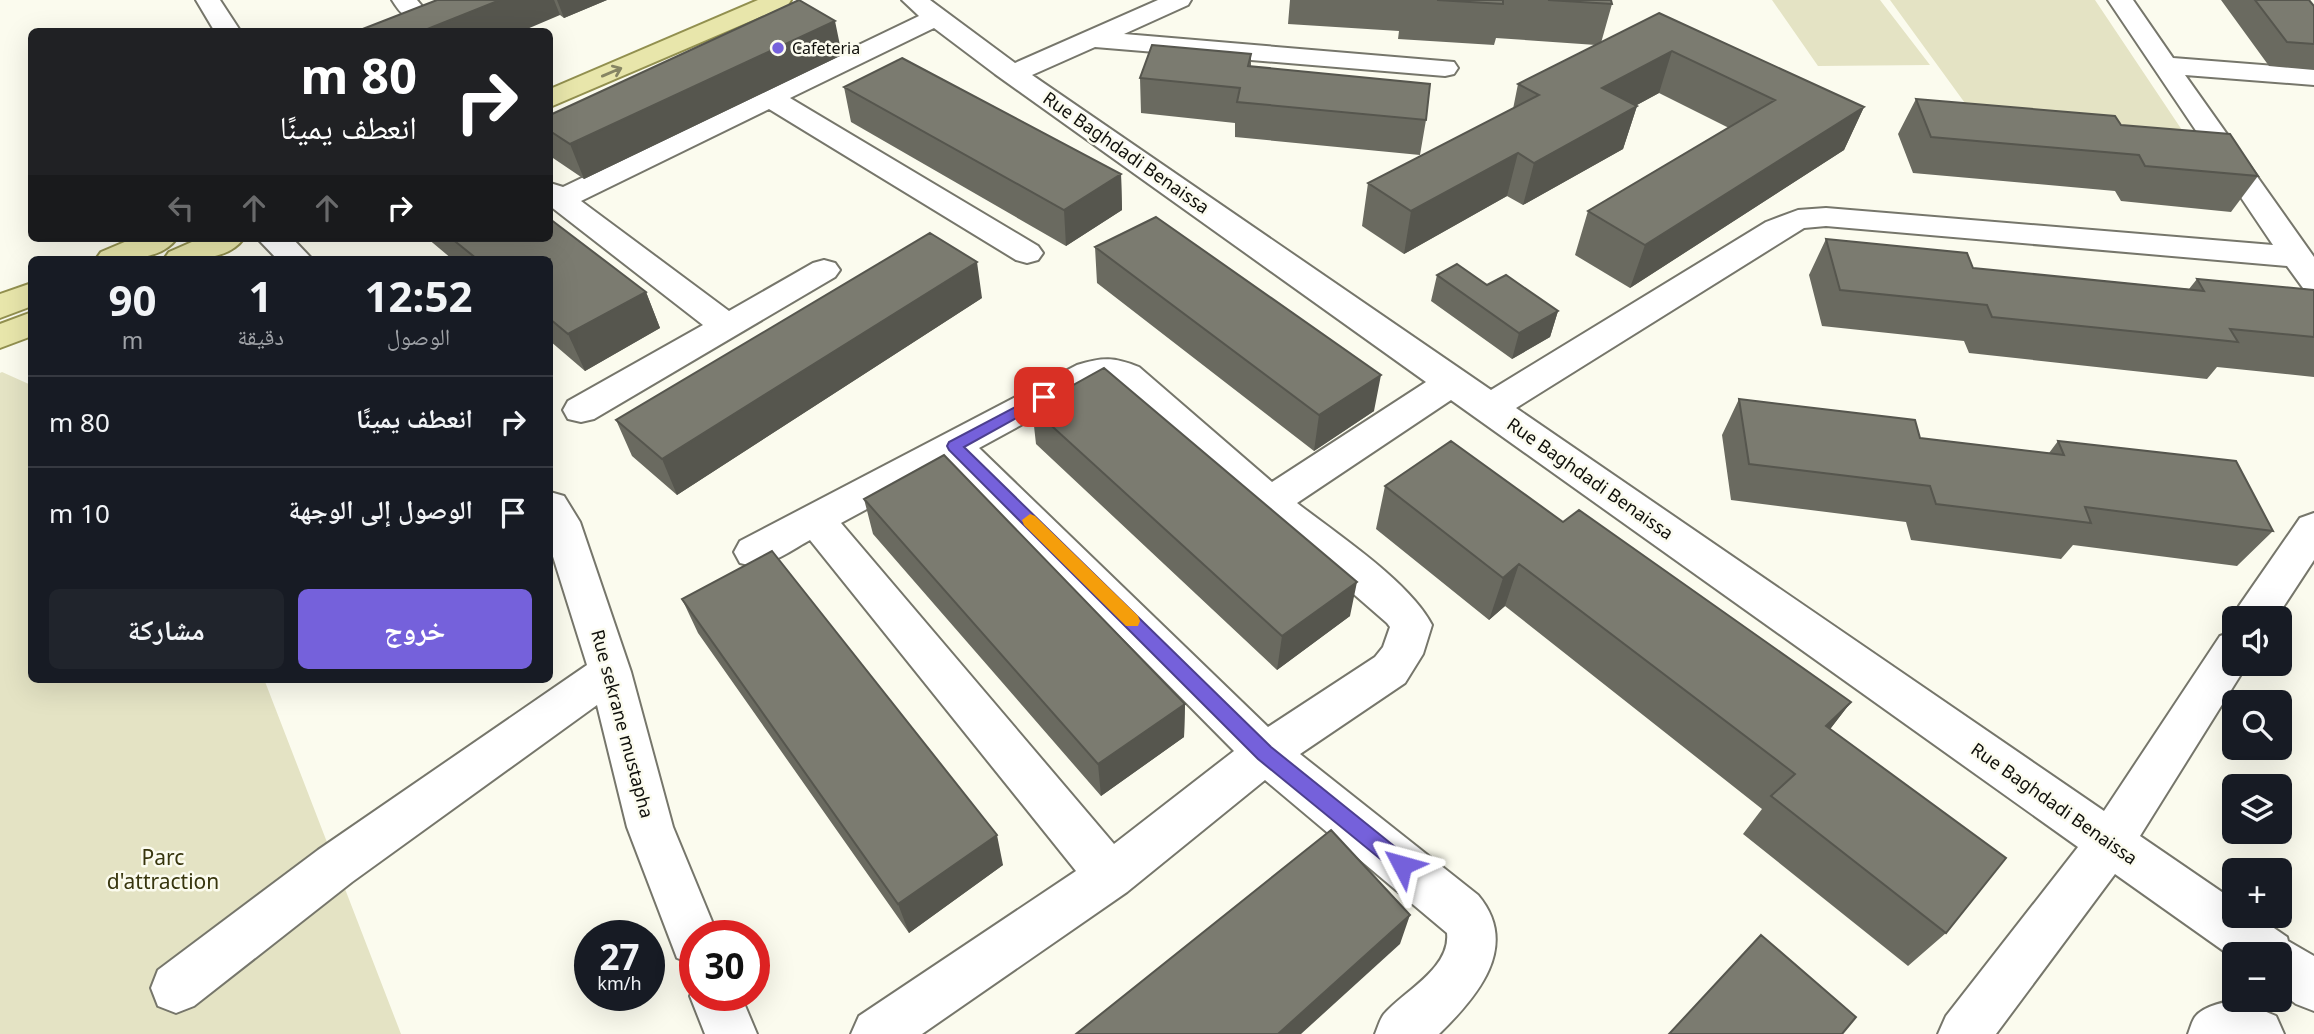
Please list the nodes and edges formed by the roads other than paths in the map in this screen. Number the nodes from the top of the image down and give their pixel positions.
1 (208, 0) edge
2 (723, 0) edge
3 (779, 0) edge
4 (1179, 0) edge
5 (2120, 0) edge
6 (418, 5) edge
7 (925, 9) edge
8 (390, 22) edge
9 (226, 28) edge
10 (1092, 39) junction
11 (2165, 65) junction
12 (1445, 68) dead end
13 (553, 73) edge
14 (1013, 74) junction
15 (2314, 77) edge
16 (553, 98) edge
17 (770, 98) junction
18 (555, 196) edge
19 (152, 242) edge
20 (219, 242) edge
21 (277, 242) edge
22 (1027, 253) dead end
23 (119, 256) edge
24 (187, 256) edge
25 (293, 256) edge
26 (2306, 269) edge
27 (824, 270) dead end
28 (28, 295) edge
29 (0, 307) edge
30 (28, 325) edge
31 (727, 326) junction
32 (0, 337) edge
33 (1452, 382) junction
34 (1489, 408) junction
35 (581, 410) dead end
36 (954, 446) junction
37 (1270, 502) junction
38 (553, 510) edge
39 (815, 519) junction
40 (2314, 528) edge
41 (754, 552) dead end
42 (2262, 606) edge
43 (2222, 668) edge
44 (610, 672) junction
45 (1265, 753) junction
46 (2110, 843) junction
47 (1110, 876) junction
48 (686, 920) edge
49 (2252, 942) edge
50 (2292, 970) edge
51 (2314, 986) edge
52 (176, 988) dead end
53 (722, 1011) edge
54 (731, 1034) edge
55 (877, 1034) edge
56 (1401, 1034) edge
57 (1964, 1034) edge
58 (2214, 1034) edge
59 (2258, 1034) edge

1 - 9 street
2 - 13 main road
16 -> 3 main road
4 - 10 street
5 - 11 street
6 - 8 street
7 - 14 street, Rue Baghdadi Benaissa
7 - 17 street
10 - 12 street
10 - 14 street
11 - 15 street
11 - 26 street
14 - 33 street, Rue Baghdadi Benaissa
17 - 18 street
17 - 22 street
18 - 31 street
19 - 23 main road
20 - 24 main road
21 - 25 street
26 - 34 street
27 - 31 street
28 - 29 main road
30 - 32 main road
31 - 35 street
33 - 34 street, Rue Baghdadi Benaissa
33 - 37 street
34 - 46 street, Rue Baghdadi Benaissa
36 - 37 street
36 - 39 street
36 - 45 street
37 - 45 street
38 - 44 street, Rue sekrane mustapha
39 - 41 street
39 - 47 street
40 - 42 street
43 - 46 street
44 - 48 street, Rue sekrane mustapha
44 - 52 street
45 - 47 street
45 - 56 street
46 - 49 street, Rue Baghdadi Benaissa
46 - 57 street
47 - 55 street
50 - 51 street
53 - 54 street
58 - 59 street

